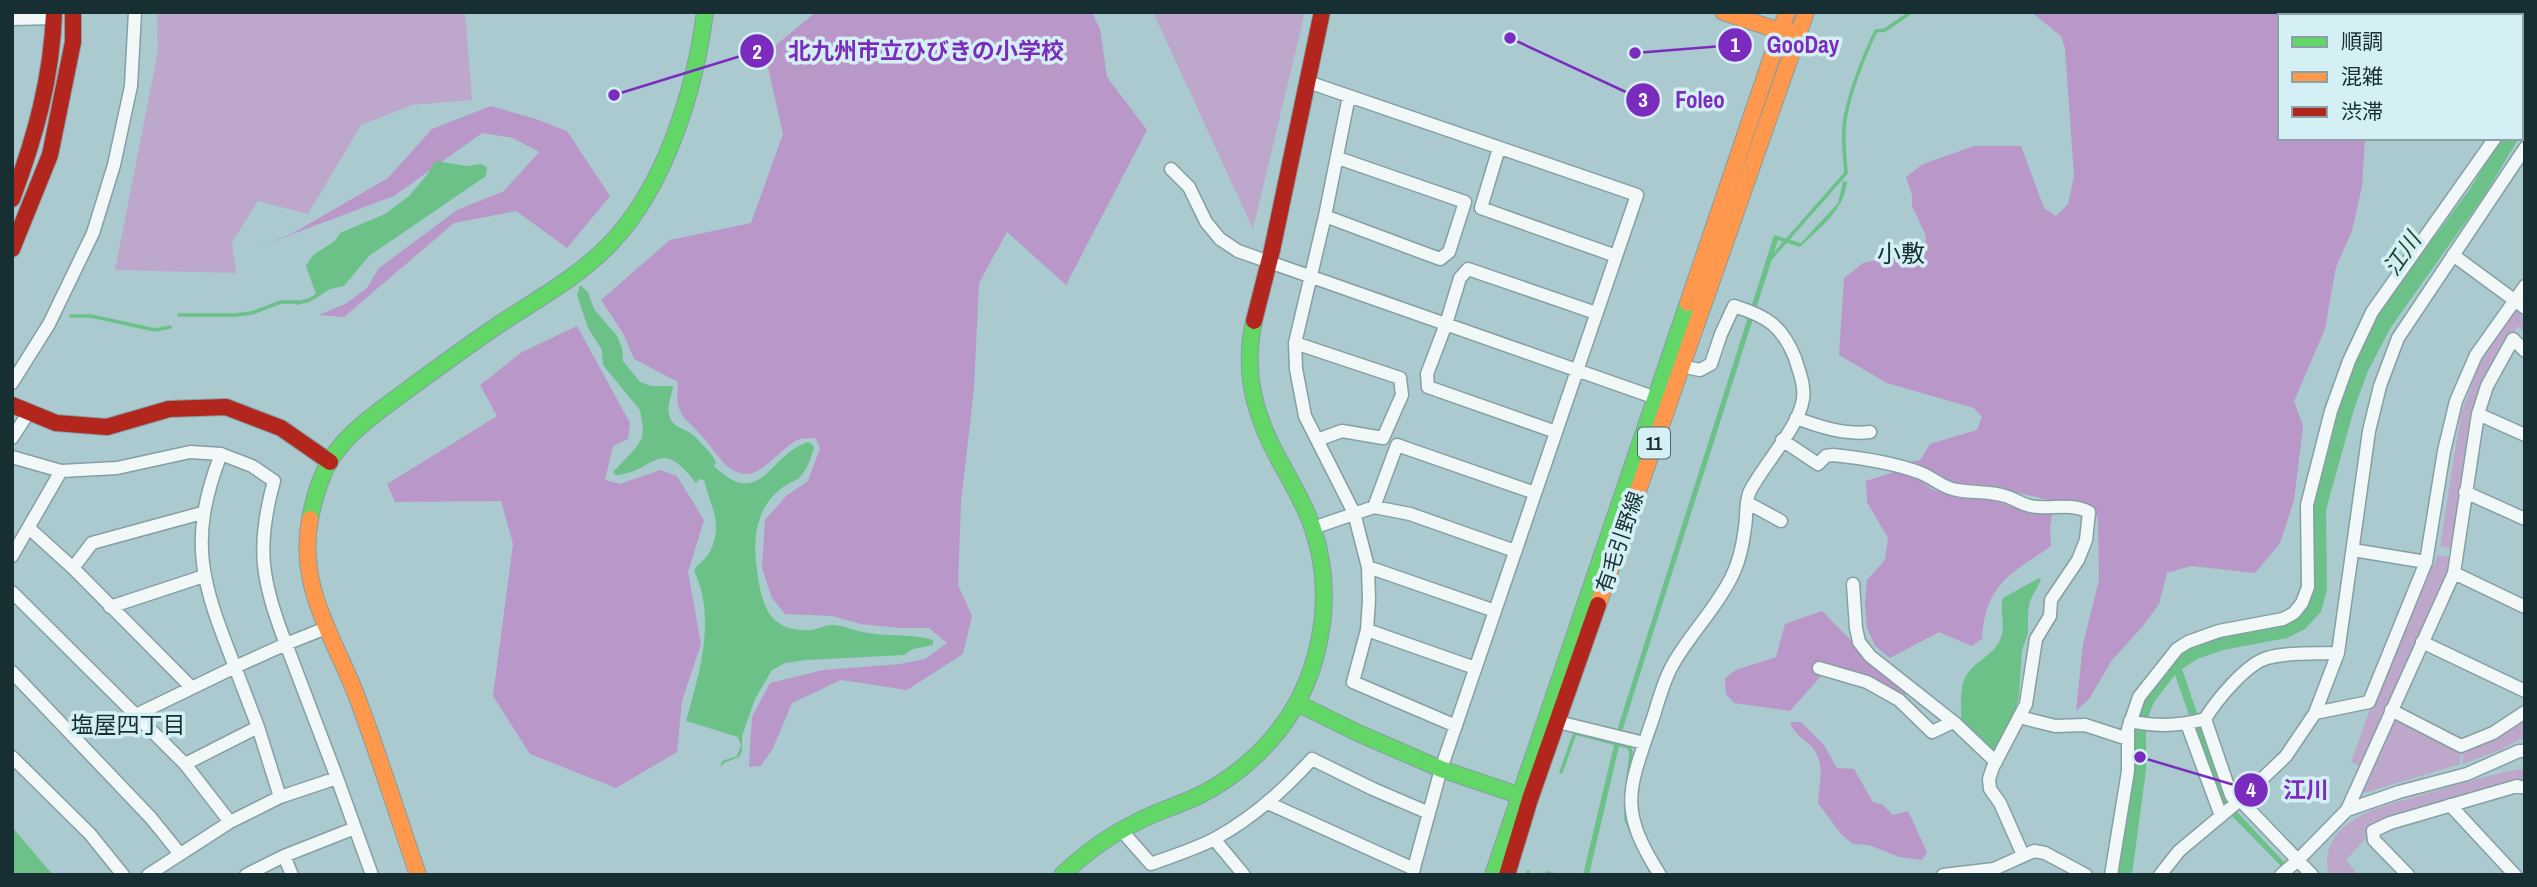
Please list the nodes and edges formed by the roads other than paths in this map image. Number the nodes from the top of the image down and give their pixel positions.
1 (73, 12) edge
2 (135, 12) edge
3 (705, 12) edge
4 (1322, 12) edge
5 (1723, 12) edge
6 (1787, 12) edge
7 (1806, 12) edge
8 (54, 15) edge
9 (12, 19) edge
10 (1780, 31) junction
11 (1798, 33) junction
12 (1308, 82) junction
13 (1349, 96) junction
14 (2493, 140) edge
15 (1499, 148) junction
16 (2525, 148) edge
17 (1338, 158) junction
18 (1171, 170) dead end
19 (14, 188) edge
20 (1325, 216) junction
21 (12, 249) edge
22 (2453, 255) junction
23 (1616, 256) junction
24 (1270, 262) junction
25 (1312, 277) junction
26 (2525, 286) edge
27 (2514, 299) junction
28 (2525, 308) edge
29 (1596, 313) junction
30 (1446, 324) junction
31 (1295, 343) junction
32 (2525, 351) edge
33 (1674, 365) junction
34 (1577, 370) junction
35 (12, 383) edge
36 (1656, 398) junction
37 (12, 405) edge
38 (29, 412) junction
39 (2478, 414) junction
40 (1796, 418) junction
41 (1556, 432) junction
42 (1870, 432) dead end
43 (2525, 435) edge
44 (12, 438) edge
45 (1317, 440) junction
46 (1782, 440) junction
47 (221, 454) junction
48 (12, 457) edge
49 (330, 462) junction
50 (61, 471) junction
51 (2465, 492) junction
52 (1535, 493) junction
53 (1748, 503) junction
54 (1374, 507) junction
55 (202, 513) junction
56 (1354, 513) junction
57 (2525, 519) edge
58 (1781, 521) dead end
59 (1313, 528) junction
60 (30, 529) junction
61 (2353, 550) junction
62 (1515, 551) junction
63 (12, 556) edge
64 (2426, 562) junction
65 (1368, 567) junction
66 (74, 568) junction
67 (2454, 573) junction
68 (204, 576) junction
69 (1853, 584) dead end
70 (12, 592) edge
71 (110, 607) junction
72 (2525, 607) edge
73 (1494, 611) junction
74 (326, 628) junction
75 (1367, 630) junction
76 (2422, 642) junction
77 (286, 644) junction
78 (2338, 653) junction
79 (235, 667) junction
80 (1475, 668) junction
81 (1819, 668) dead end
82 (12, 672) edge
83 (192, 688) junction
84 (2525, 691) edge
85 (1297, 703) junction
86 (2390, 710) junction
87 (2525, 712) edge
88 (2315, 713) junction
89 (136, 715) junction
90 (2019, 717) junction
91 (2205, 719) junction
92 (2130, 721) junction
93 (1558, 722) junction
94 (1954, 723) junction
95 (2187, 724) junction
96 (1455, 726) junction
97 (258, 727) junction
98 (2128, 739) junction
99 (1923, 740) dead end
100 (1644, 743) junction
101 (2525, 751) edge
102 (12, 757) edge
103 (1996, 762) junction
104 (185, 764) junction
105 (1441, 768) junction
106 (337, 778) junction
107 (2525, 788) edge
108 (280, 797) junction
109 (1524, 797) junction
110 (2237, 802) junction
111 (1268, 803) junction
112 (2450, 805) junction
113 (2347, 810) junction
114 (1429, 813) junction
115 (2223, 814) junction
116 (230, 822) junction
117 (355, 828) junction
118 (1121, 830) junction
119 (1214, 839) junction
120 (180, 854) junction
121 (2023, 855) junction
122 (284, 856) junction
123 (2298, 860) junction
124 (1151, 864) junction
125 (1413, 872) edge
126 (2083, 874) edge
127 (123, 875) edge
128 (148, 875) edge
129 (246, 875) edge
130 (292, 875) edge
131 (372, 875) edge
132 (418, 875) edge
133 (1062, 875) edge
134 (1160, 875) edge
135 (1244, 875) edge
136 (1493, 875) edge
137 (1507, 875) edge
138 (1660, 875) edge
139 (1943, 875) edge
140 (2111, 875) edge
141 (2160, 875) edge
142 (2281, 875) edge
143 (2312, 875) edge
144 (2408, 875) edge
145 (2515, 875) edge

1 - 21 street
2 - 35 street
3 - 49 street
4 - 12 street
5 - 10 street
6 - 10 street, 有毛引野線 / 11
6 - 11 street
7 - 11 street, 有毛引野線 / 11
8 - 9 street
8 - 19 street
10 - 11 street
10 - 33 street, 有毛引野線 / 11
11 - 33 street, 有毛引野線 / 11
12 - 13 street
12 - 24 street
13 - 15 street
13 - 17 street
14 - 92 street
15 - 23 street
15 - 23 street
16 - 22 street
17 - 20 street
17 - 20 street
18 - 24 street
20 - 25 street
22 - 27 street
22 - 61 street
23 - 29 street
24 - 25 street
24 - 59 street
25 - 30 street
25 - 31 street
26 - 27 street
27 - 28 street
27 - 64 street
29 - 30 street
29 - 34 street
30 - 34 street
30 - 41 street
31 - 45 street
31 - 45 street
32 - 39 street
33 - 36 street, 有毛引野線 / 11
33 - 40 street
33 - 93 street, 有毛引野線 / 11
34 - 36 street
34 - 41 street
36 - 109 street, 有毛引野線 / 11
37 - 38 street
38 - 44 street
38 - 49 street
39 - 43 street
39 - 51 street
40 - 42 street
40 - 46 street
41 - 52 street
45 - 56 street
46 - 53 street
46 - 90 street
47 - 50 street
47 - 55 street
47 - 77 street
48 - 50 street
49 - 74 street
50 - 60 street
51 - 57 street
51 - 67 street
52 - 54 street
52 - 62 street
53 - 58 street
53 - 100 street
54 - 56 street
54 - 62 street
55 - 66 street
55 - 68 street
56 - 59 street
56 - 65 street
59 - 85 street
60 - 63 street
60 - 66 street
61 - 64 street
61 - 78 street
62 - 73 street
64 - 88 street
65 - 73 street
65 - 75 street
66 - 71 street
67 - 72 street
67 - 76 street
68 - 71 street
68 - 79 street
69 - 94 street
70 - 89 street
71 - 83 street
73 - 80 street
74 - 77 street
74 - 132 street
75 - 80 street
75 - 96 street
76 - 84 street
76 - 86 street
77 - 79 street
77 - 106 street
78 - 88 street
78 - 91 street
79 - 83 street
79 - 97 street
80 - 96 street
81 - 94 street
82 - 120 street
83 - 89 street
85 - 105 street
85 - 118 street
86 - 87 street
86 - 113 street
88 - 110 street
89 - 104 street
90 - 98 street
90 - 103 street
91 - 95 street
91 - 110 street
92 - 95 street
92 - 98 street
93 - 100 street
93 - 109 street, 有毛引野線 / 11
94 - 99 street
94 - 103 street
95 - 115 street
96 - 105 street
97 - 104 street
97 - 108 street
98 - 140 street
100 - 138 street
101 - 113 street
102 - 127 street
103 - 121 street
104 - 116 street
105 - 109 street
105 - 114 street
106 - 108 street
106 - 117 street
107 - 112 street
108 - 116 street
109 - 136 street, 有毛引野線 / 11
109 - 137 street, 有毛引野線 / 11
110 - 115 street
110 - 123 street
111 - 114 street
111 - 119 street
111 - 125 street
112 - 144 street
112 - 145 street
113 - 123 street
114 - 125 street
115 - 141 street
116 - 120 street
117 - 122 street
117 - 131 street
118 - 124 street
118 - 133 street
119 - 124 street
119 - 135 street
120 - 128 street
121 - 126 street
121 - 139 street
122 - 129 street
122 - 130 street
123 - 142 street
123 - 143 street
124 - 134 street

